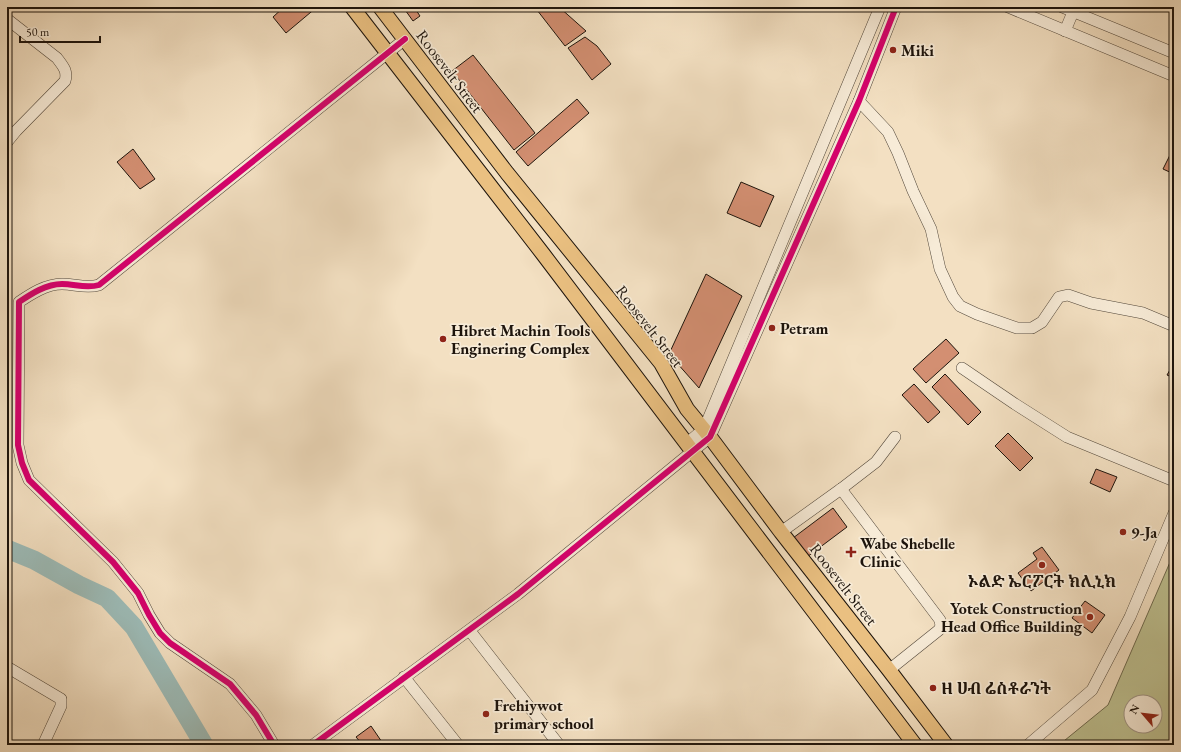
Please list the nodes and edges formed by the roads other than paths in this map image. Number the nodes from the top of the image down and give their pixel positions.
1 (352, 7) edge
2 (380, 7) edge
3 (880, 7) edge
4 (896, 7) edge
5 (1008, 7) edge
6 (1062, 7) edge
7 (1074, 12) junction
8 (7, 19) edge
9 (1065, 31) junction
10 (405, 39) junction
11 (1174, 53) edge
12 (388, 54) junction
13 (1173, 74) edge
14 (859, 100) junction
15 (7, 142) edge
16 (18, 302) junction
17 (7, 304) edge
18 (1174, 326) edge
19 (962, 368) dead end
20 (707, 433) junction
21 (896, 437) dead end
22 (689, 448) junction
23 (1174, 480) edge
24 (841, 489) junction
25 (1174, 513) edge
26 (781, 532) junction
27 (836, 602) junction
28 (817, 616) junction
29 (470, 630) junction
30 (7, 667) edge
31 (889, 670) junction
32 (404, 677) junction
33 (42, 745) edge
34 (274, 745) edge
35 (313, 745) edge
36 (458, 745) edge
37 (559, 745) edge
38 (915, 745) edge
39 (946, 745) edge
40 (1028, 745) edge

1 - 12 main road
2 - 10 main road, Roosevelt Street
3 - 20 street
4 - 14 street
5 - 9 street
6 - 7 street
7 - 9 street
7 - 11 street
8 - 15 street
9 - 13 street
10 - 12 street
10 - 20 main road, Roosevelt Street
12 - 16 street
12 - 22 main road
14 - 18 street
14 - 20 street
16 - 17 street
16 - 34 street
19 - 23 street
20 - 22 street
20 - 26 main road, Roosevelt Street
21 - 24 street
22 - 28 main road
22 - 29 street
24 - 26 street
24 - 31 street
25 - 40 street
26 - 27 main road, Roosevelt Street
27 - 28 main road
27 - 31 main road, Roosevelt Street
28 - 38 main road
29 - 32 street
29 - 37 street
30 - 33 street
31 - 39 main road, Roosevelt Street
32 - 35 street
32 - 36 street

